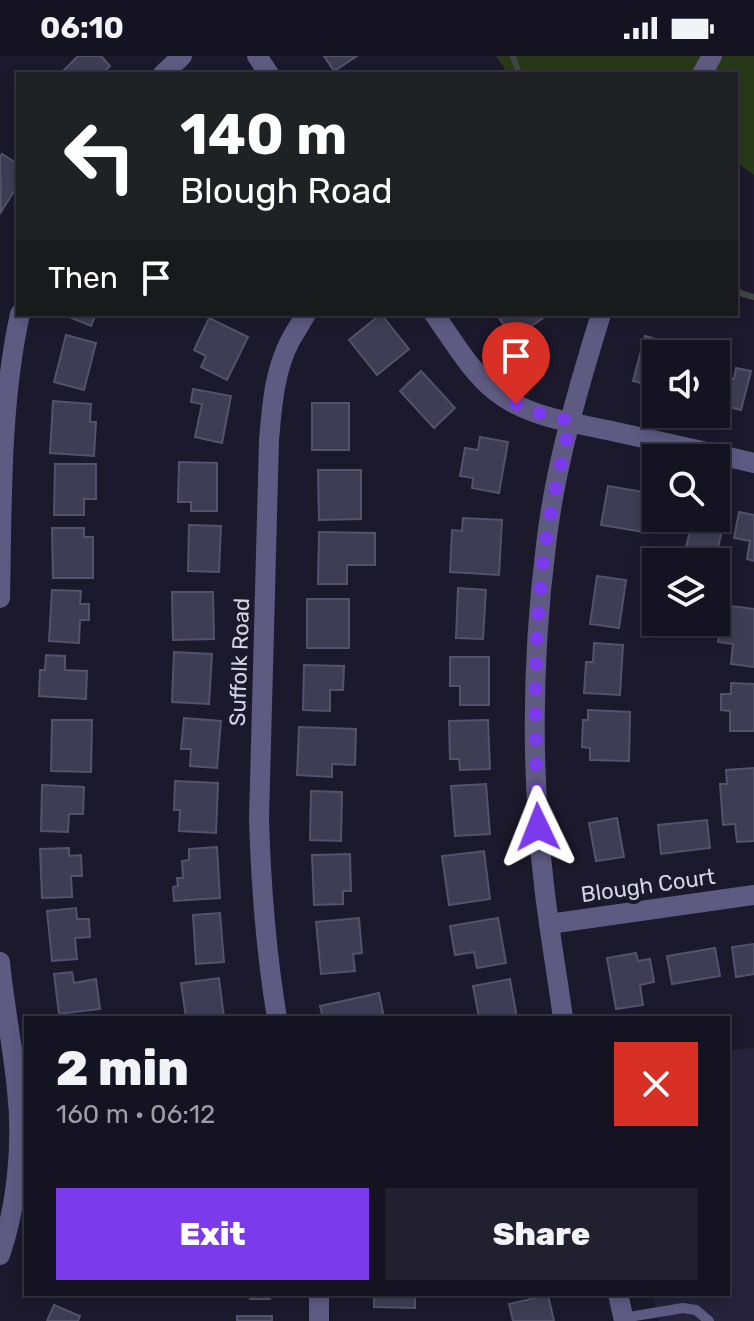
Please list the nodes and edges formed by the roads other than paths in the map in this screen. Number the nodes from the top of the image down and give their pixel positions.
1 (182, 56) edge
2 (165, 72) edge
3 (20, 316) edge
4 (305, 316) edge
5 (435, 316) edge
6 (600, 316) edge
7 (570, 421) junction
8 (754, 463) edge
9 (0, 598) edge
10 (754, 895) edge
11 (549, 924) junction
12 (0, 962) edge
13 (277, 1016) edge
14 (563, 1016) edge
15 (0, 1255) edge
16 (319, 1296) edge
17 (618, 1296) edge
18 (624, 1320) edge
19 (319, 1321) edge
20 (709, 1321) edge

1 - 2 street
3 - 9 street
4 - 13 street, Suffolk Road
5 - 7 street
6 - 7 street
7 - 8 street
7 - 11 street
10 - 11 street, Blough Court
11 - 14 street
12 - 15 street
16 - 19 street
17 - 18 street
18 - 20 lane

